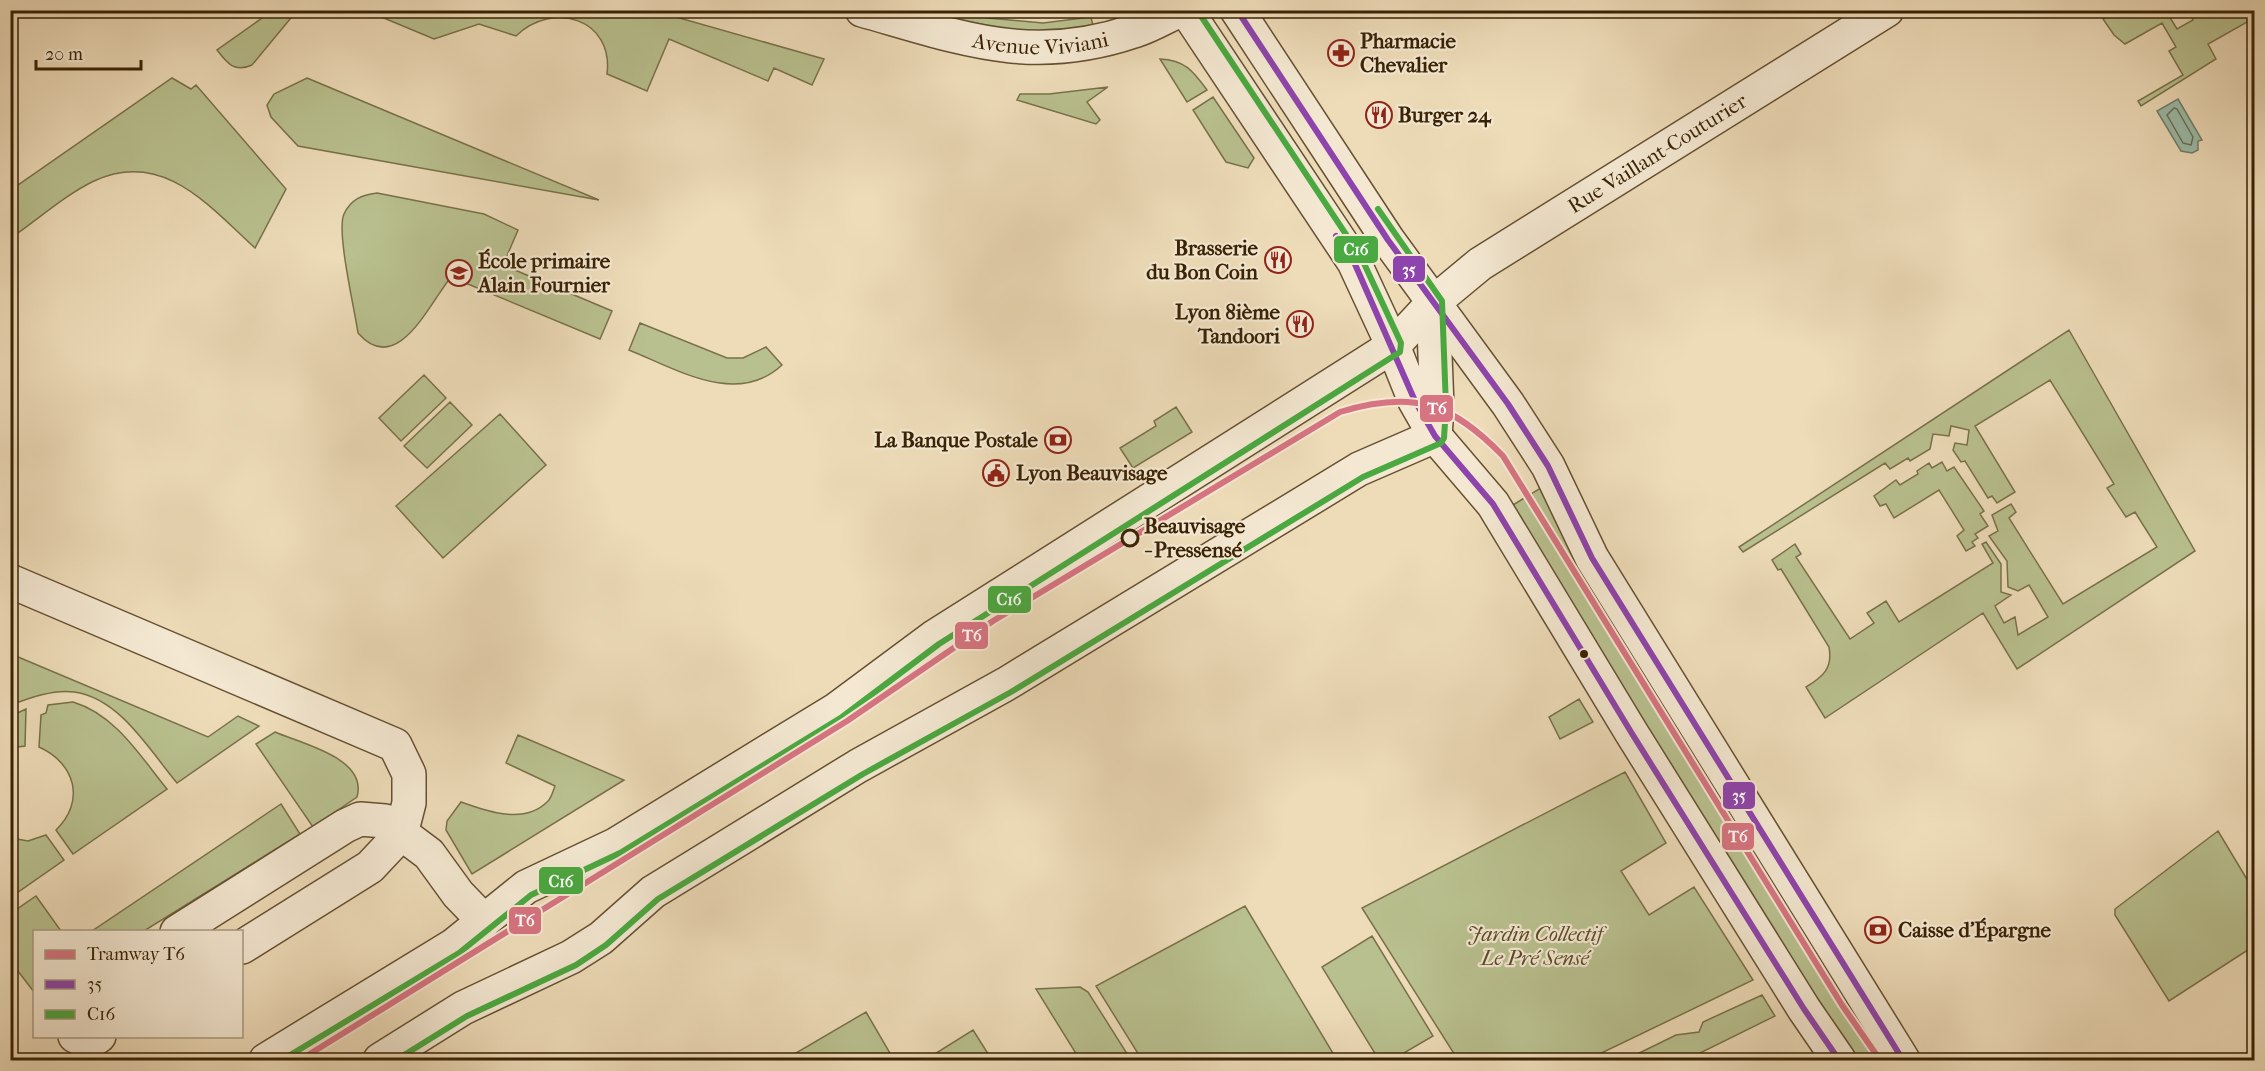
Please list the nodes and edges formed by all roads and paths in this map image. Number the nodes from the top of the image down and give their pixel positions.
1 (862, 10) edge
2 (1180, 10) edge
3 (1186, 10) edge
4 (1237, 10) edge
5 (1887, 10) edge
6 (1433, 303) junction
7 (1393, 346) junction
8 (1435, 436) junction
9 (10, 581) edge
10 (401, 834) junction
11 (484, 921) junction
12 (180, 930) edge
13 (243, 947) edge
14 (79, 1038) edge
15 (96, 1038) edge
16 (266, 1060) edge
17 (380, 1060) edge
18 (1839, 1060) edge
19 (1903, 1060) edge

1 - 2 street, Avenue Viviani
3 - 7 street
4 - 6 street
5 - 6 street, Rue Vaillant-Couturier
6 - 7 street, Rue Vaillant-Couturier
6 - 8 street
6 - 19 street
7 - 8 street
7 - 11 street, Rue Vaillant-Couturier
8 - 17 street
8 - 18 street
9 - 10 street
10 - 11 street
10 - 12 street
10 - 13 street
11 - 16 street, Rue Vaillant-Couturier
14 - 15 street

